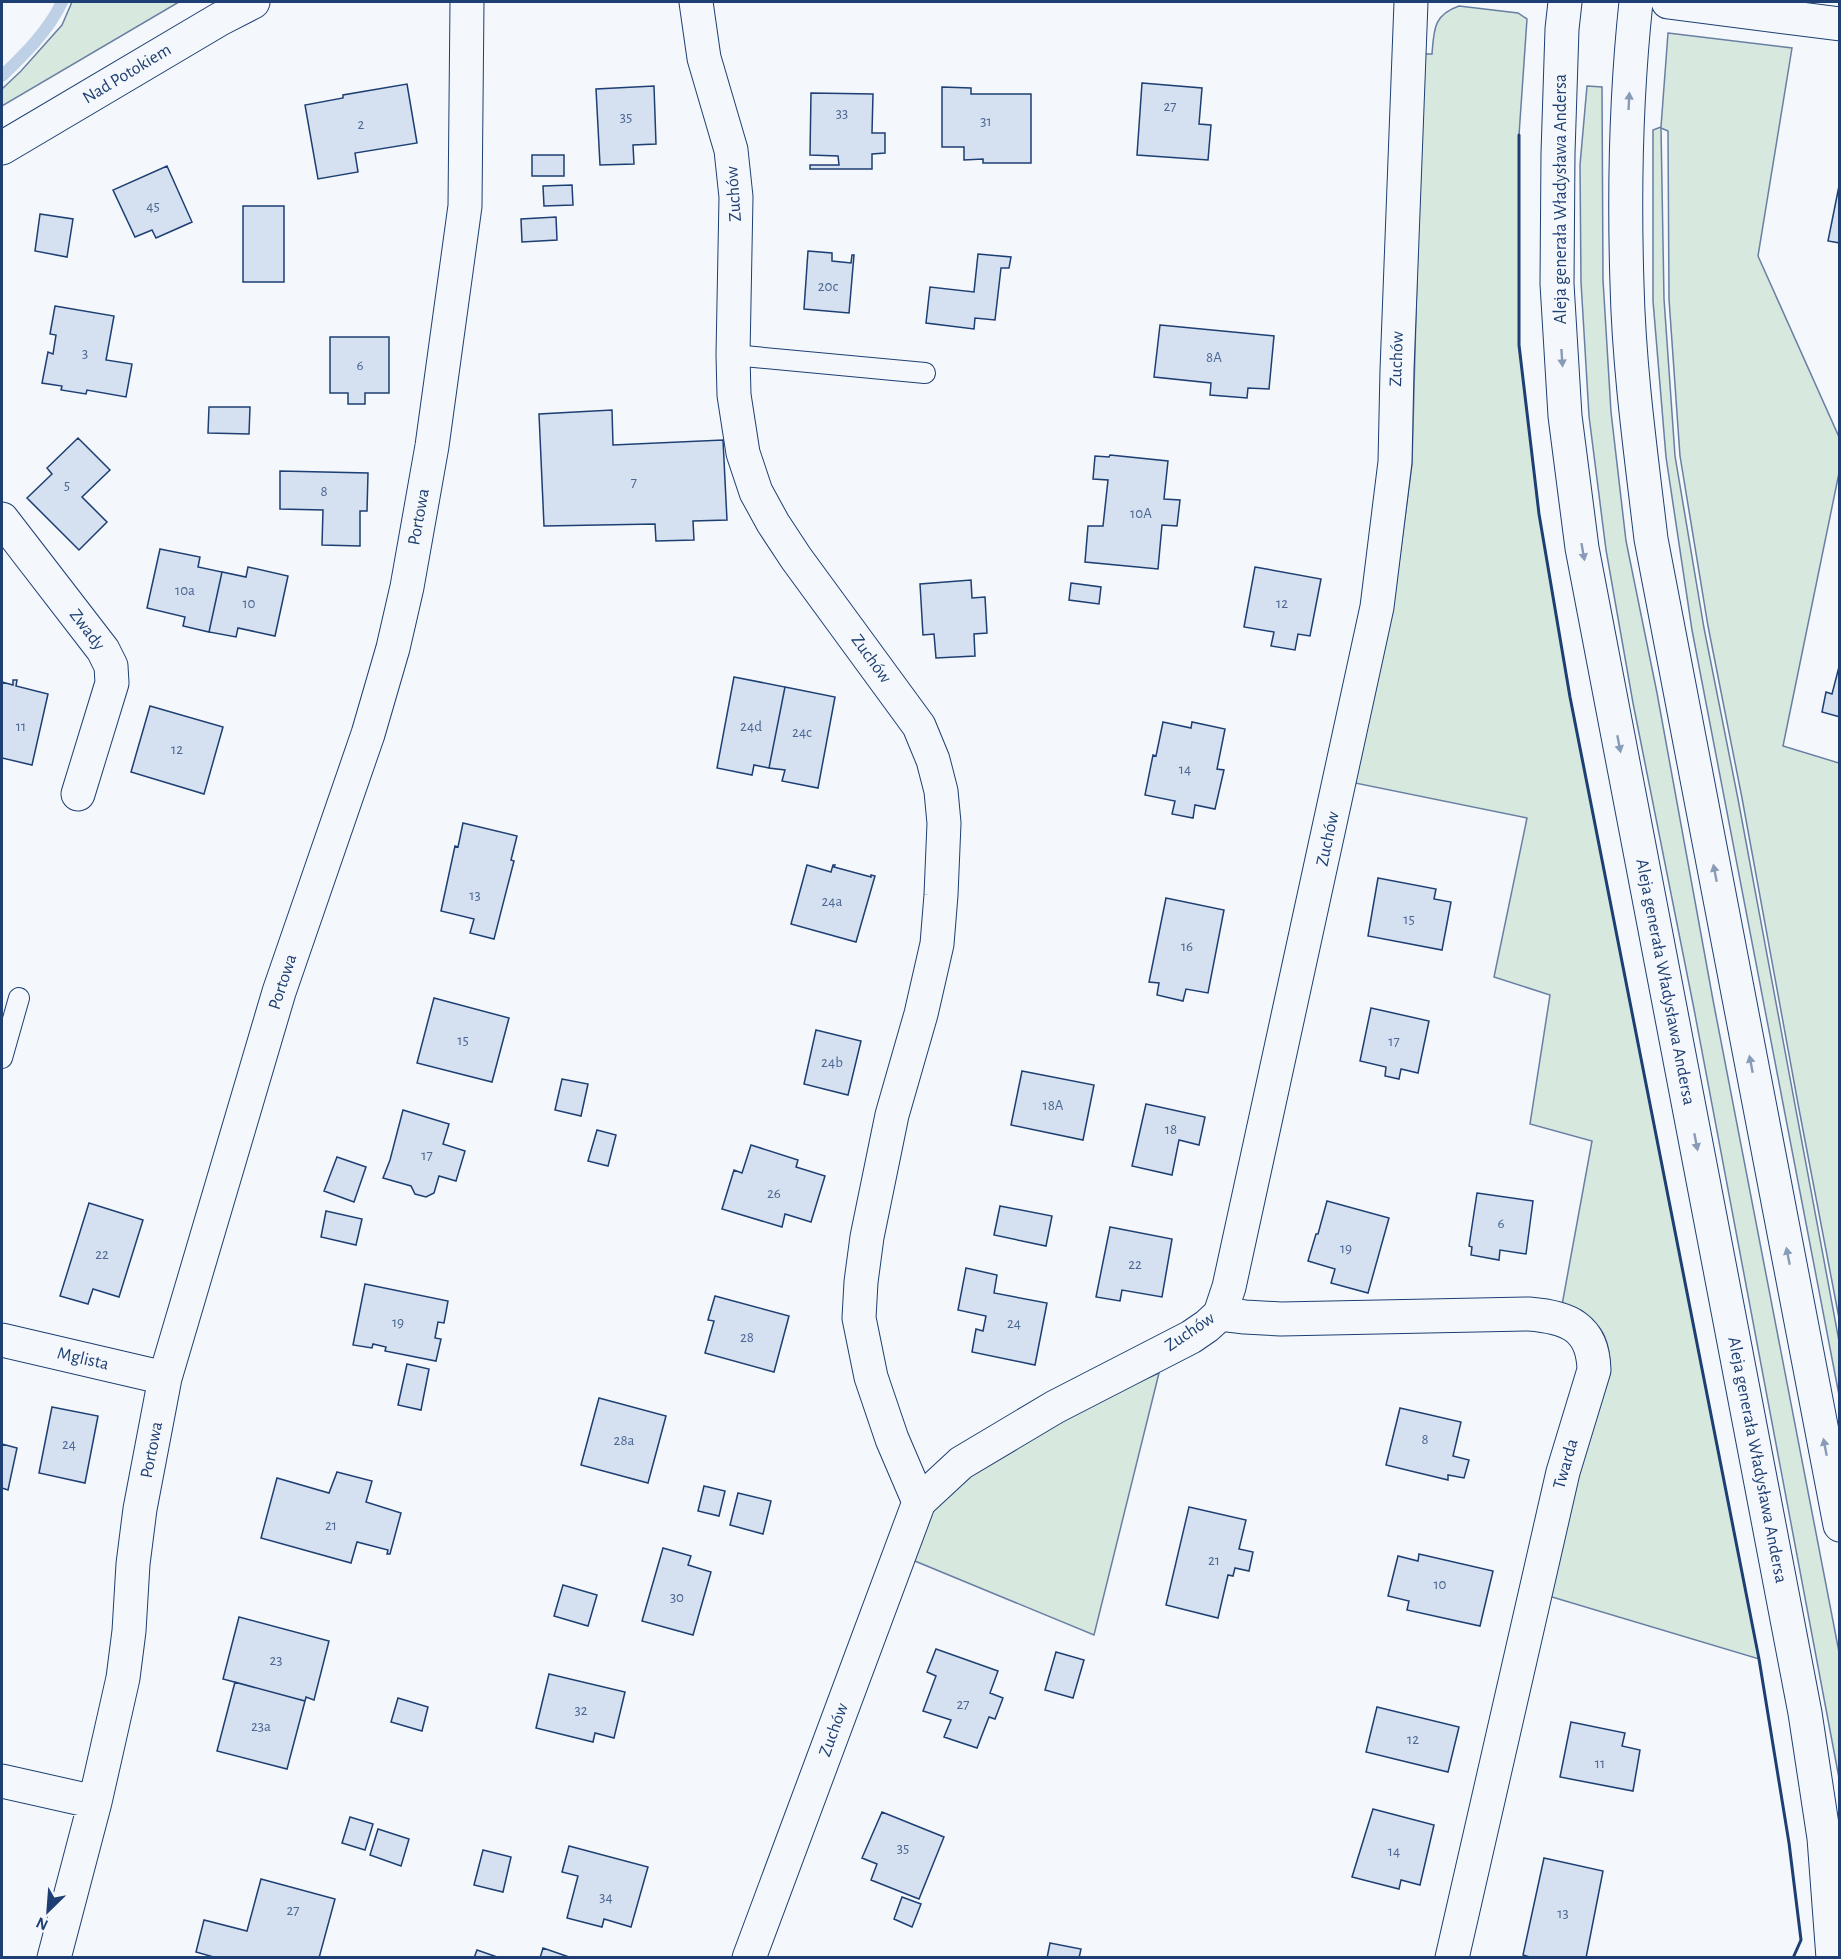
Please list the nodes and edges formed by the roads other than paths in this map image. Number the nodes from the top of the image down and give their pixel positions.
1 (253, 2) edge
2 (467, 2) edge
3 (696, 2) edge
4 (1411, 2) edge
5 (1565, 2) edge
6 (1636, 2) edge
7 (1668, 2) edge
8 (1839, 24) edge
9 (2, 148) edge
10 (733, 356) junction
11 (925, 373) dead end
12 (2, 519) edge
13 (78, 794) dead end
14 (19, 998) dead end
15 (2, 1058) edge
16 (1220, 1314) junction
17 (2, 1340) edge
18 (165, 1378) junction
19 (919, 1502) junction
20 (1839, 1525) edge
21 (2, 1781) edge
22 (95, 1802) junction
23 (54, 1958) edge
24 (749, 1958) edge
25 (1452, 1958) edge
26 (1833, 1958) edge

1 - 9 street, Nad Potokiem
2 - 18 street, Portowa
3 - 10 street, Zuchów
4 - 16 street, Zuchów
5 -> 26 street, Aleja generała Władysława Andersa
20 -> 6 street
7 - 8 street
10 - 11 lane
10 - 19 street, Zuchów
12 - 13 street, Zwady
14 - 15 lane
16 - 19 street, Zuchów
16 - 25 street, Twarda
17 - 18 street, Mglista
18 - 22 street, Portowa
19 - 24 street, Zuchów
21 - 22 street
22 - 23 street, Portowa

